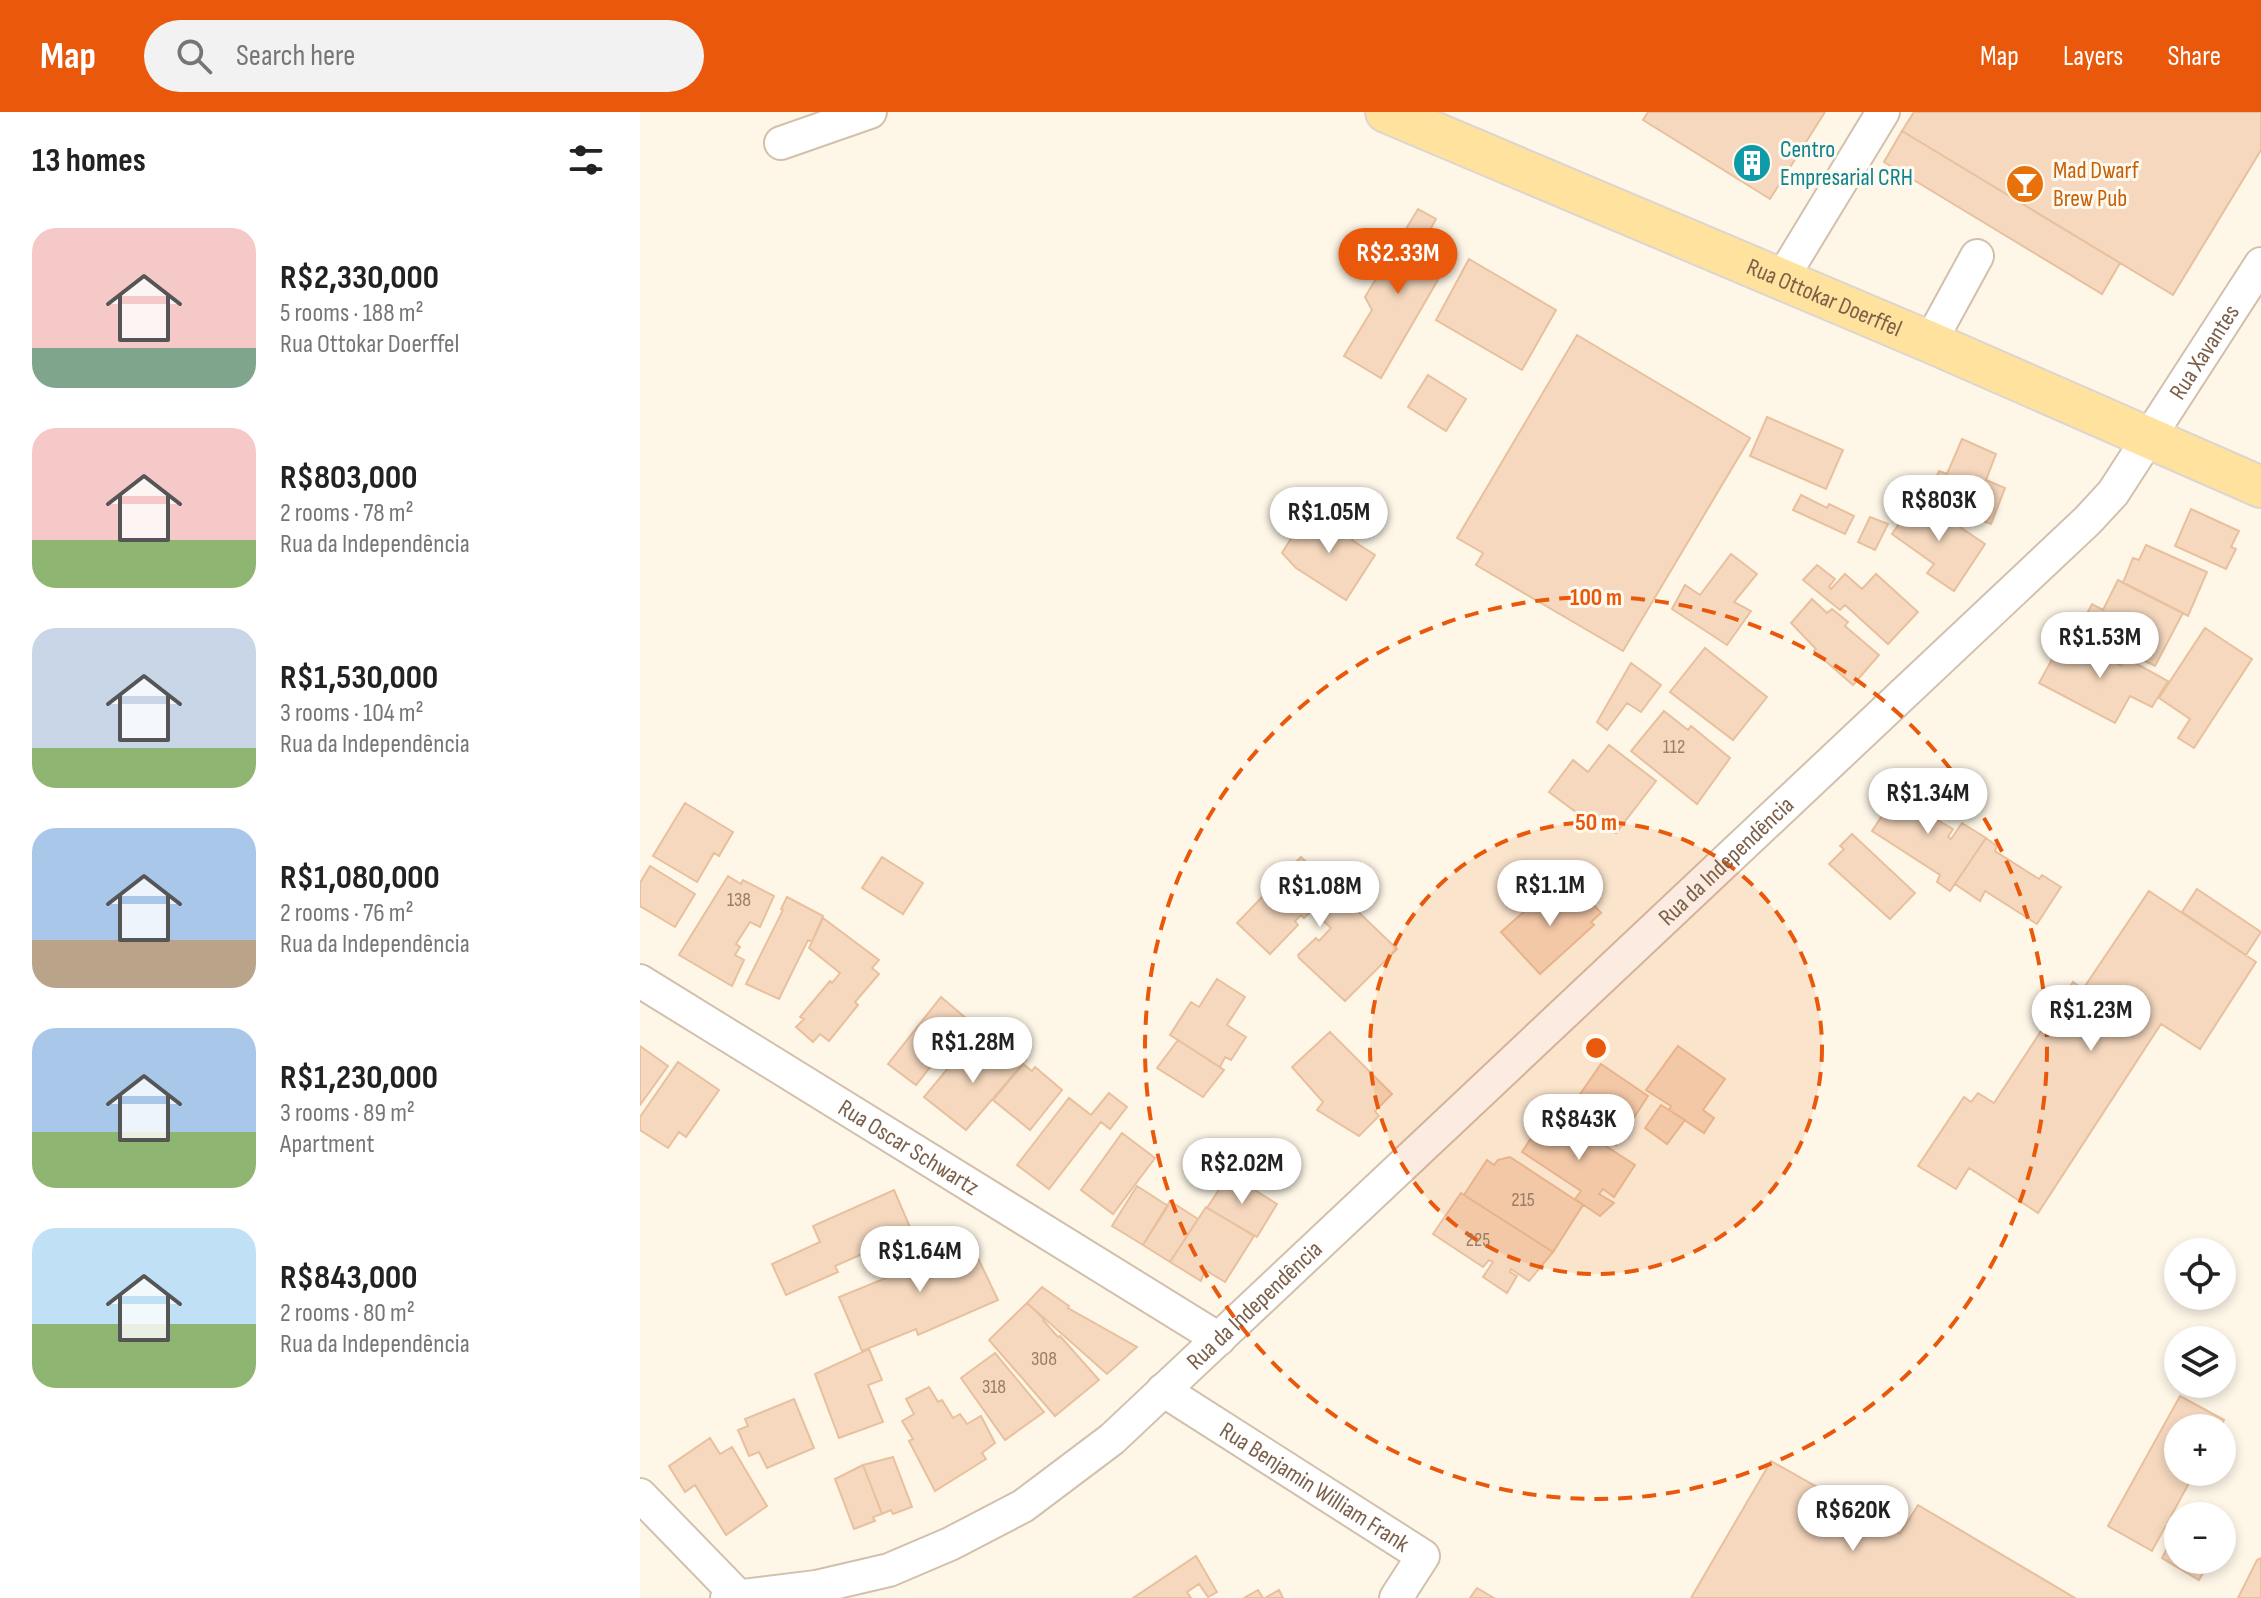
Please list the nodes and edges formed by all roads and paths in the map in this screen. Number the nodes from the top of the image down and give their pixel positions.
1 (870, 112) edge
2 (1386, 112) edge
3 (1883, 112) edge
4 (781, 143) dead end
5 (1977, 256) dead end
6 (2261, 264) edge
7 (1781, 280) junction
8 (1930, 342) junction
9 (2148, 439) junction
10 (2261, 487) edge
11 (640, 981) edge
12 (1219, 1339) junction
13 (1163, 1390) junction
14 (640, 1495) edge
15 (732, 1597) edge
16 (1396, 1598) edge

1 - 4 street
2 - 7 main road, Rua Ottokar Doerffel
3 - 7 street
5 - 8 street
6 - 9 street, Rua Xavantes
7 - 8 main road, Rua Ottokar Doerffel
8 - 9 main road, Rua Ottokar Doerffel
9 - 10 main road, Rua Ottokar Doerffel
9 - 12 street, Rua da Independência
11 - 12 street, Rua Oscar Schwartz
12 - 13 street, Rua da Independência
13 - 15 street, Rua da Independência
13 - 16 street, Rua Benjamin William Frank
14 - 15 street

